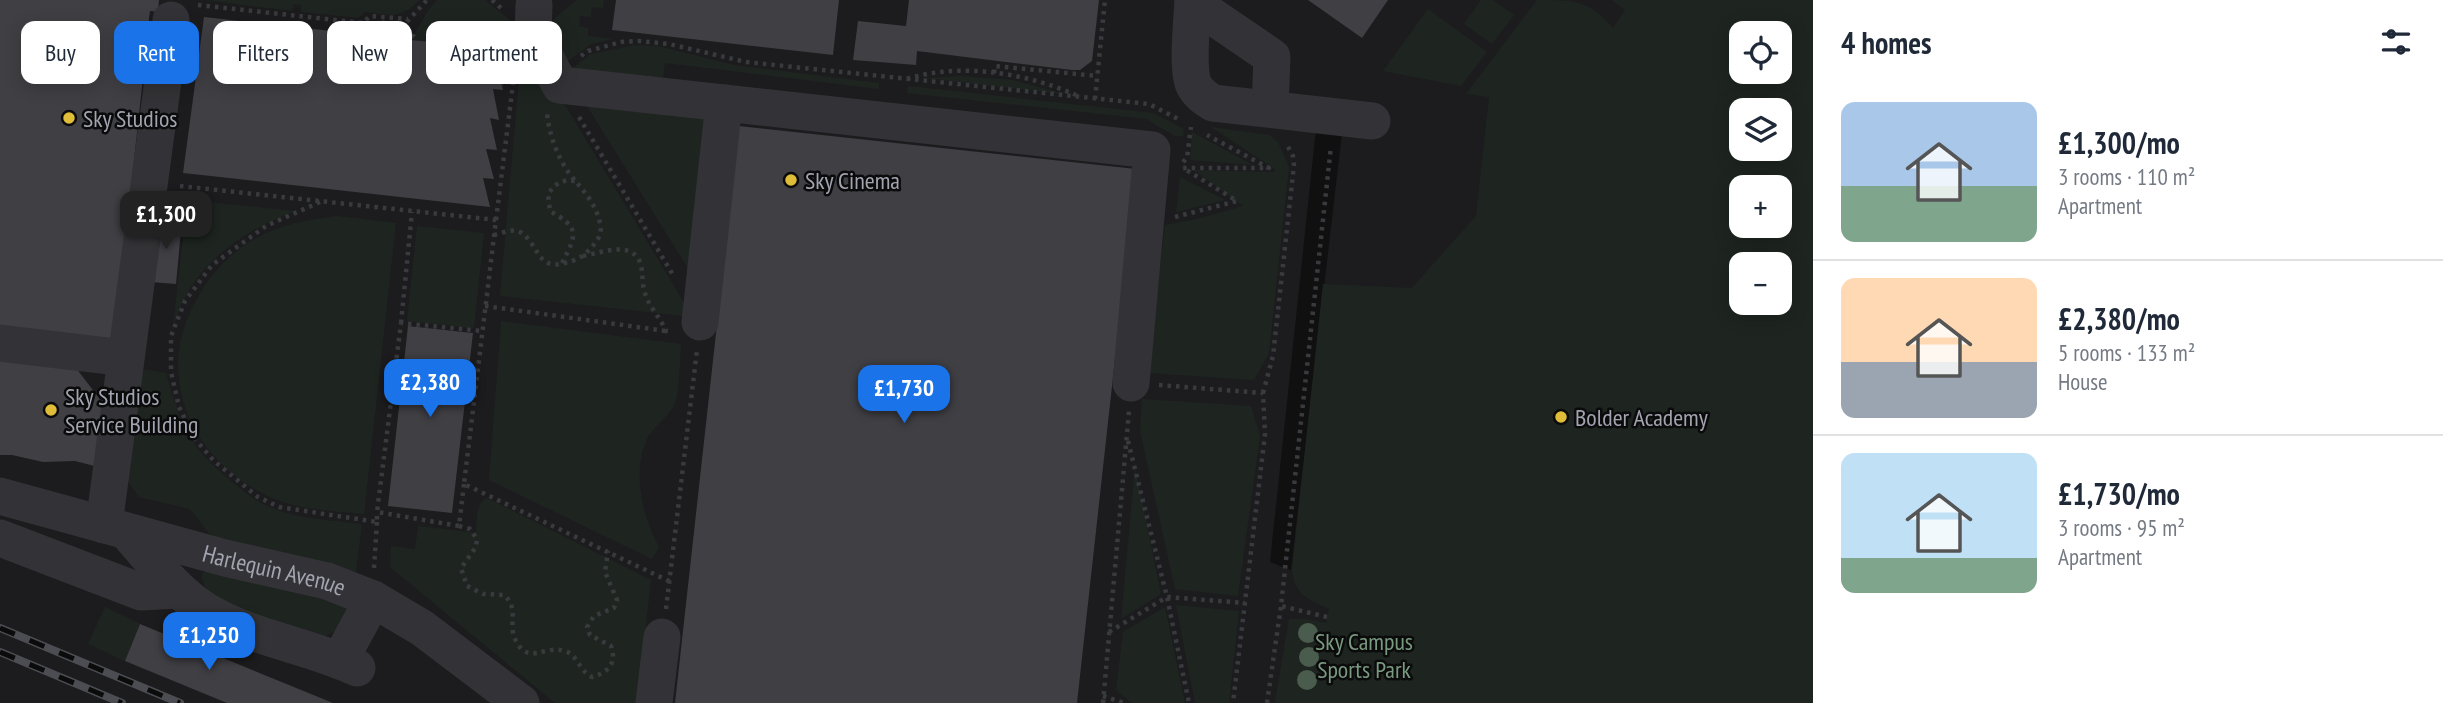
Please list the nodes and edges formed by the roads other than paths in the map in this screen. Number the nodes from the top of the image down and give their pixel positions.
1 (1193, 1) edge
2 (532, 10) edge
3 (181, 13) road end
4 (724, 103) junction
5 (1270, 109) junction
6 (1372, 121) dead end
7 (688, 329) road end
8 (0, 343) edge
9 (125, 358) junction
10 (1131, 383) road end
11 (0, 496) edge
12 (115, 528) junction
13 (0, 538) edge
14 (373, 585) junction
15 (178, 590) junction
16 (662, 638) road end
17 (521, 703) edge
18 (654, 703) edge

1 - 5 street
1 - 5 street
2 - 4 street
3 - 9 street
4 - 7 street
4 - 10 street
5 - 6 street
8 - 9 street
9 - 12 street
11 - 12 street, Harlequin Avenue
12 - 14 street, Harlequin Avenue
12 - 15 street
13 - 15 street
14 - 15 street
14 - 17 street, Harlequin Avenue
16 - 18 street

